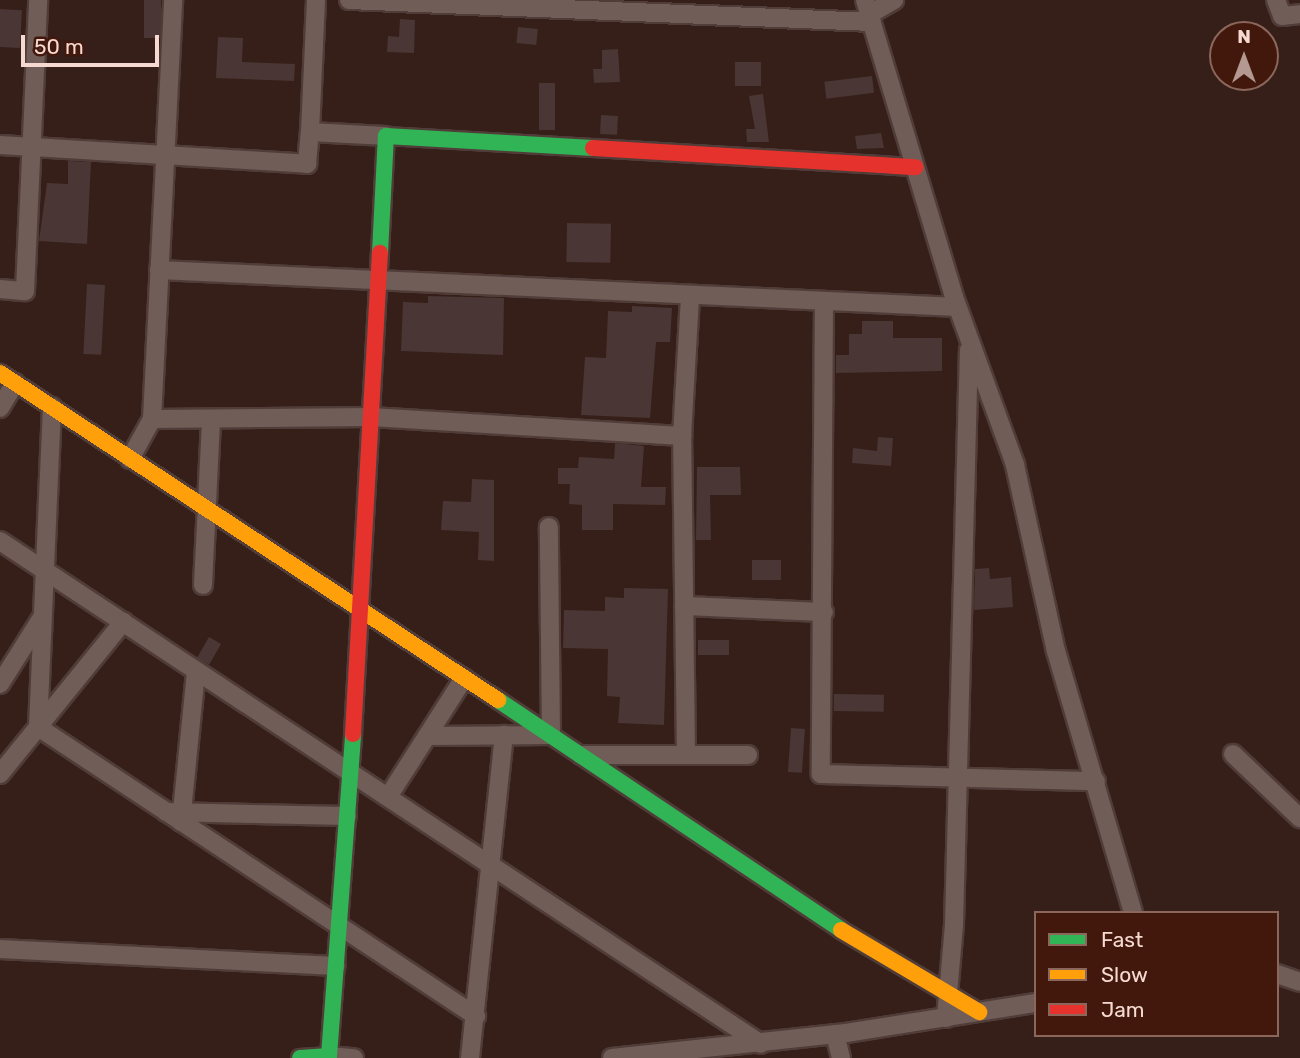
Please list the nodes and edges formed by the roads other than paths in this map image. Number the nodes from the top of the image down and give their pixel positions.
1 (38, 0) edge
2 (173, 0) edge
3 (316, 0) edge
4 (349, 0) edge
5 (894, 0) edge
6 (1276, 0) edge
7 (869, 12) edge
8 (1300, 14) edge
9 (310, 132) junction
10 (386, 136) junction
11 (0, 145) edge
12 (32, 146) junction
13 (166, 152) junction
14 (915, 167) junction
15 (159, 270) junction
16 (378, 280) junction
17 (0, 289) edge
18 (690, 296) junction
19 (824, 301) junction
20 (957, 307) junction
21 (969, 339) junction
22 (7, 378) edge
23 (52, 407) junction
24 (0, 408) edge
25 (371, 417) junction
26 (152, 419) junction
27 (211, 419) junction
28 (682, 436) junction
29 (130, 459) junction
30 (207, 509) junction
31 (549, 527) dead end
32 (0, 541) edge
33 (44, 570) junction
34 (203, 585) dead end
35 (684, 606) junction
36 (362, 611) junction
37 (824, 612) junction
38 (41, 619) junction
39 (123, 622) junction
40 (196, 671) junction
41 (464, 678) junction
42 (0, 684) edge
43 (38, 727) junction
44 (551, 735) junction
45 (427, 736) junction
46 (503, 736) junction
47 (1233, 754) dead end
48 (580, 755) junction
49 (686, 755) junction
50 (748, 755) dead end
51 (350, 772) junction
52 (0, 774) edge
53 (957, 778) junction
54 (1096, 781) junction
55 (388, 797) junction
56 (177, 816) junction
57 (347, 816) junction
58 (1300, 818) edge
59 (490, 865) junction
60 (1132, 911) edge
61 (339, 926) junction
62 (0, 948) edge
63 (336, 966) junction
64 (1279, 975) edge
65 (1300, 982) edge
66 (948, 993) junction
67 (1034, 1003) edge
68 (979, 1012) junction
69 (476, 1016) junction
70 (946, 1018) junction
71 (835, 1034) junction
72 (752, 1049) edge
73 (329, 1056) junction
74 (300, 1058) edge
75 (355, 1058) edge
76 (470, 1058) edge
77 (612, 1058) edge
78 (841, 1058) edge

1 - 12 street
2 - 13 street
3 - 9 street
4 - 7 street
5 - 7 street
6 - 8 street
7 - 14 street
9 - 10 street
9 - 13 street
10 - 14 street
10 - 16 street
11 - 12 street
12 - 13 street
12 - 17 street
13 - 15 street
14 - 20 street
15 - 16 street
15 - 26 street
16 - 18 street
16 - 25 street
18 - 19 street
18 - 28 street
19 - 20 street
19 - 37 street
20 - 21 street
21 - 53 street
21 - 54 street
22 - 23 street
22 - 24 street
23 - 29 street
23 - 33 street
25 - 27 street
25 - 28 street
25 - 36 street
26 - 27 street
26 - 29 street
27 - 30 street
28 - 35 street
29 - 30 street
30 - 34 street
30 - 36 street
31 - 44 street
32 - 33 street
33 - 38 street
33 - 39 street
35 - 37 street
35 - 49 street
36 - 41 street
36 - 51 street
37 - 53 street
38 - 42 street
38 - 43 street
39 - 40 street
39 - 43 street
40 - 51 street
40 - 56 street
41 - 44 street
41 - 45 street
43 - 52 street
43 - 56 street
44 - 46 street
44 - 48 street
45 - 46 street
45 - 55 street
46 - 59 street
47 - 58 street
48 - 49 street
48 - 66 street
49 - 50 street
51 - 55 street
51 - 57 street
53 - 54 street
53 - 66 street
54 - 60 street
55 - 59 street
56 - 57 street
56 - 61 street
57 - 61 street
59 - 69 street
59 - 72 street
61 - 63 street
61 - 69 street
62 - 63 street
63 - 73 street
64 - 65 street
66 - 68 street
66 - 70 street
67 - 68 street
68 - 70 street
69 - 76 street
70 - 71 street
71 - 72 street
71 - 78 street
72 - 77 street
73 - 74 street
73 - 75 street

